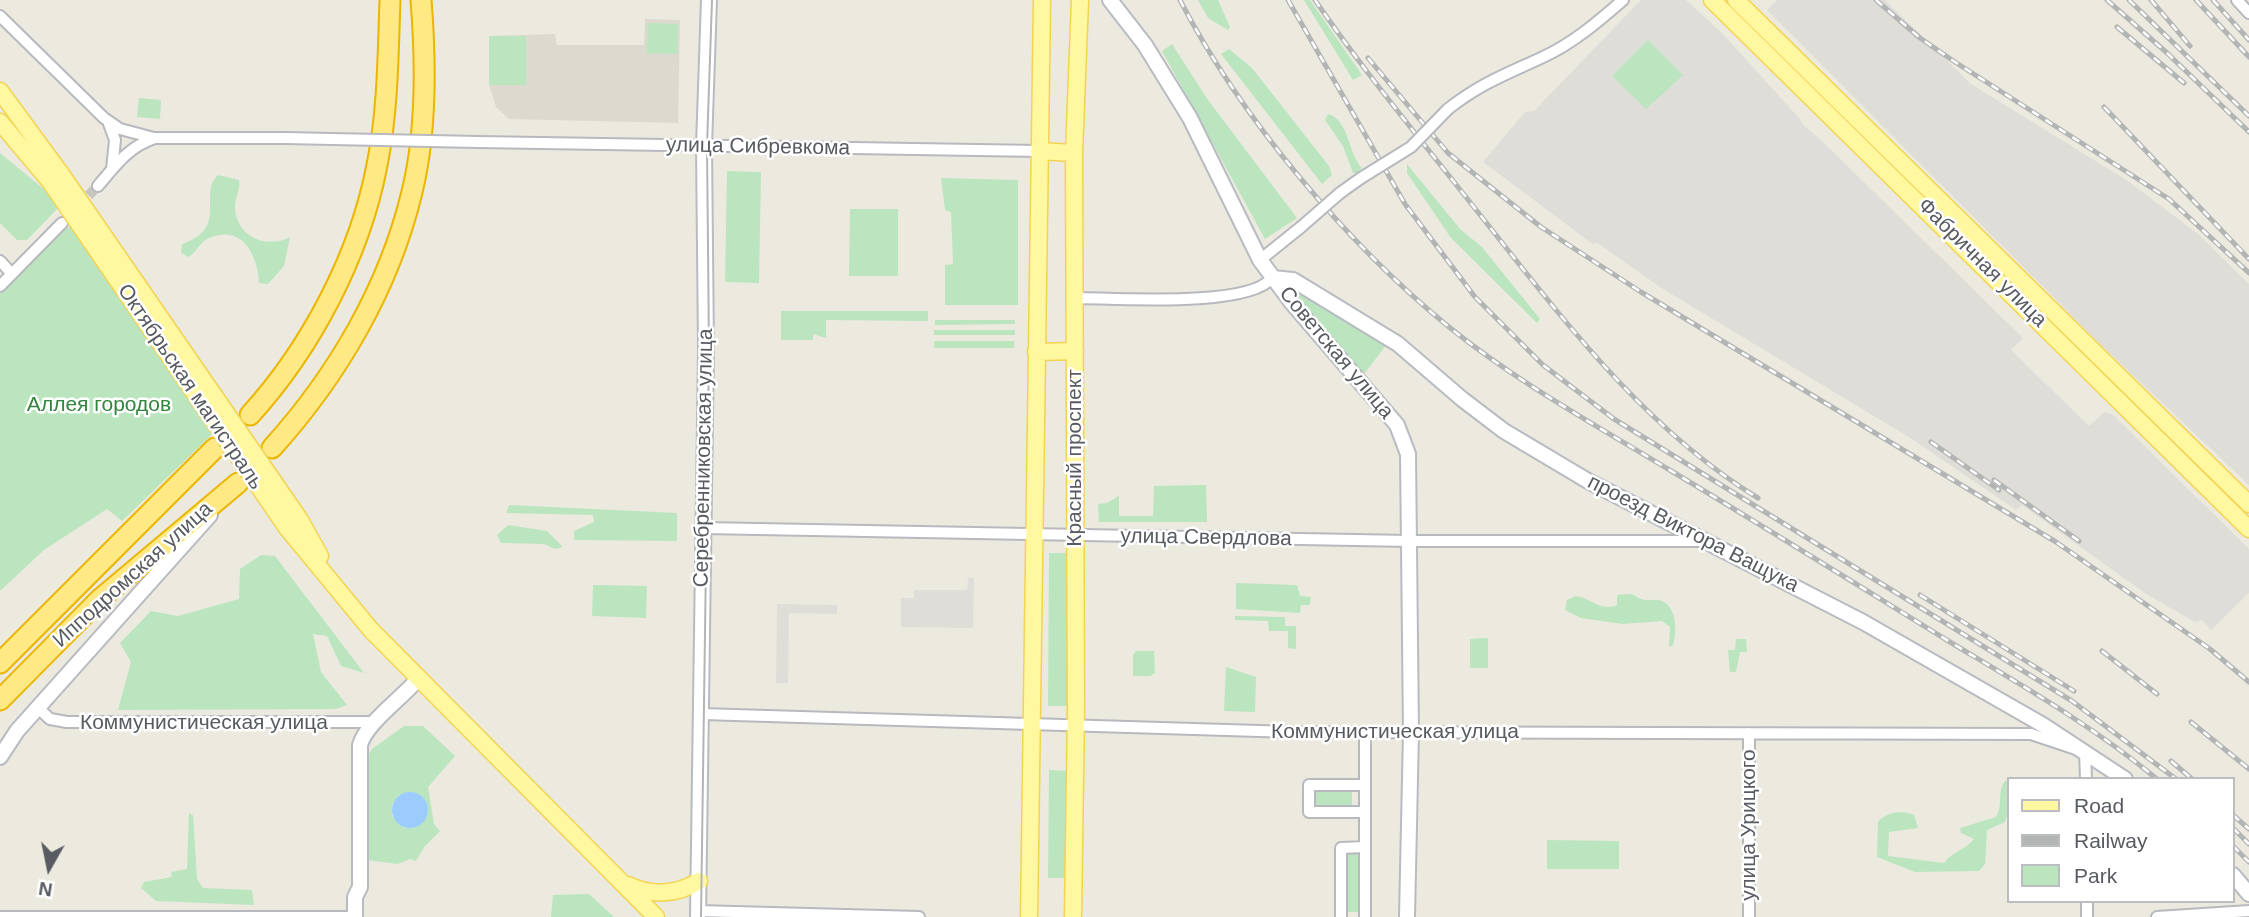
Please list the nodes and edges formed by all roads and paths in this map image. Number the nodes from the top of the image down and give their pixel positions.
1 (390, 0) edge
2 (421, 0) edge
3 (709, 0) edge
4 (1042, 0) edge
5 (1080, 0) edge
6 (1110, 0) edge
7 (1623, 0) edge
8 (1712, 0) edge
9 (1736, 0) edge
10 (2237, 0) edge
11 (2249, 13) edge
12 (0, 16) edge
13 (0, 91) edge
14 (0, 121) edge
15 (108, 121) junction
16 (155, 138) junction
17 (704, 146) junction
18 (1039, 151) junction
19 (1074, 153) junction
20 (111, 171) junction
21 (55, 177) junction
22 (98, 186) tunnel mouth
23 (62, 223) dead end
24 (1260, 260) junction
25 (0, 261) edge
26 (12, 274) junction
27 (1272, 278) junction
28 (0, 286) edge
29 (1074, 298) junction
30 (1075, 351) junction
31 (1036, 352) junction
32 (250, 415) dead end
33 (272, 448) dead end
34 (215, 449) dead end
35 (238, 483) joint
36 (2249, 504) edge
37 (703, 528) junction
38 (2249, 529) edge
39 (1036, 536) junction
40 (1074, 536) junction
41 (1409, 541) junction
42 (1710, 541) junction
43 (0, 663) edge
44 (418, 679) junction
45 (0, 700) edge
46 (38, 708) junction
47 (702, 714) junction
48 (374, 722) junction
49 (1033, 726) junction
50 (1076, 727) junction
51 (1365, 732) junction
52 (1411, 732) junction
53 (1749, 733) junction
54 (2085, 752) junction
55 (0, 757) edge
56 (2086, 777) edge
57 (2122, 777) edge
58 (1365, 785) junction
59 (1365, 812) junction
60 (1365, 847) junction
61 (2235, 877) edge
62 (620, 881) junction
63 (699, 881) junction
64 (2249, 894) edge
65 (2249, 911) edge
66 (698, 914) edge
67 (0, 917) edge
68 (355, 917) edge
69 (656, 917) edge
70 (919, 917) edge
71 (1029, 917) edge
72 (1073, 917) edge
73 (1341, 917) edge
74 (1365, 917) edge
75 (1407, 917) edge
76 (1749, 917) edge
77 (2157, 917) edge

1 - 32 highway
2 - 33 highway
3 - 17 street, Серебренниковская улица
4 - 18 main road, Красный проспект
5 - 19 main road, Красный проспект
6 - 24 street, Советская улица
7 - 24 street, bridge
8 - 38 main road, Фабричная улица
9 - 36 main road, Фабричная улица
10 - 11 street
12 - 15 street
13 - 21 main road
14 - 21 main road
15 - 16 street
15 - 20 street
16 - 17 street, улица Сибревкома, bridge
16 - 20 street
17 - 18 street, улица Сибревкома
17 - 37 street, Серебренниковская улица
18 - 19 main road
18 - 31 main road, Красный проспект
19 - 29 main road, Красный проспект
20 - 22 street
21 - 44 main road, Октябрьская магистраль, bridge
23 - 26 street
24 - 27 street, Советская улица
25 - 26 street
26 - 28 street
27 - 29 street
27 - 41 street, Советская улица
27 - 42 street, проезд Виктора Ващука
29 - 30 main road, Красный проспект
30 - 31 main road
30 - 40 main road, Красный проспект
31 - 39 main road, Красный проспект
34 - 43 highway, Ипподромская улица
35 - 45 highway, Ипподромская улица
35 - 46 street
37 - 39 street, улица Свердлова
37 - 47 street, Серебренниковская улица
39 - 40 street, улица Свердлова
39 - 49 main road, Красный проспект
40 - 41 street, улица Свердлова
40 - 50 main road, Красный проспект
41 - 42 street, улица Свердлова
41 - 52 street, Советская улица
42 - 54 street, проезд Виктора Ващука
44 - 48 street
44 - 62 main road, Октябрьская магистраль
46 - 48 street, Коммунистическая улица
46 - 55 street
47 - 49 street, Коммунистическая улица
47 - 63 street, Серебренниковская улица
48 - 68 street
49 - 50 street, Коммунистическая улица
49 - 71 main road, Красный проспект
50 - 51 street, Коммунистическая улица
50 - 72 main road, Красный проспект
51 - 52 street, Коммунистическая улица
51 - 58 street
52 - 53 street, Коммунистическая улица
52 - 75 street, Советская улица
53 - 54 street, Коммунистическая улица
53 - 76 street, улица Урицкого
54 - 56 street
54 - 57 street, проезд Виктора Ващука
58 - 59 street
58 - 59 street
59 - 60 street
60 - 73 street
60 - 74 street
61 - 64 street
62 - 63 main road
62 - 69 main road, Октябрьская магистраль
63 - 66 street, Серебренниковская улица
65 - 77 street
66 - 70 street
67 - 68 street

